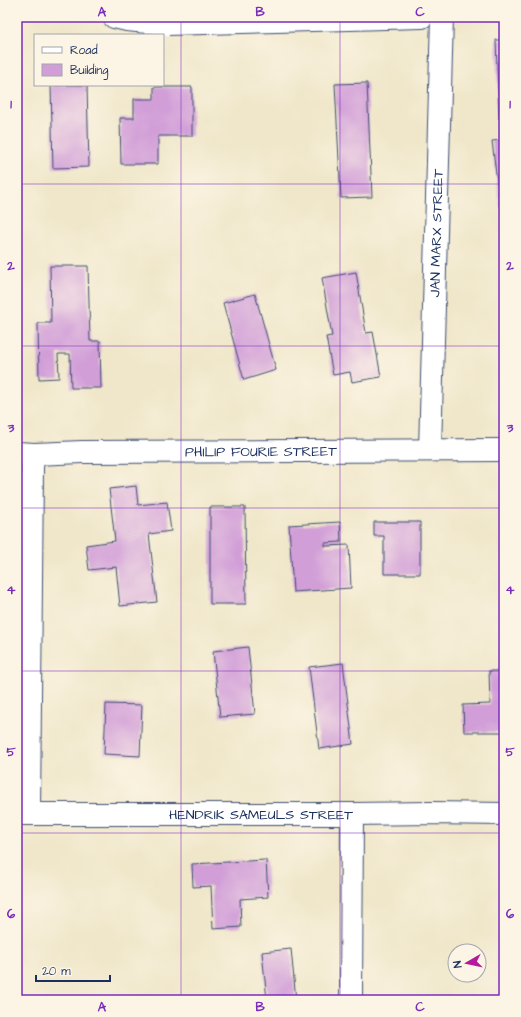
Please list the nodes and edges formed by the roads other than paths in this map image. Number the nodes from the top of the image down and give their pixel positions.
1 (114, 17) edge
2 (422, 17) edge
3 (442, 17) edge
4 (430, 450) junction
5 (504, 450) edge
6 (26, 454) edge
7 (23, 814) edge
8 (352, 814) junction
9 (504, 814) edge
10 (351, 1000) edge

1 - 2 street
3 - 4 street, JAN MARX STREET
4 - 5 street, PHILIP FOURIE STREET
4 - 6 street, PHILIP FOURIE STREET
6 - 7 street
7 - 8 street, HENDRIK SAMEULS STREET
8 - 9 street, HENDRIK SAMEULS STREET
8 - 10 street

